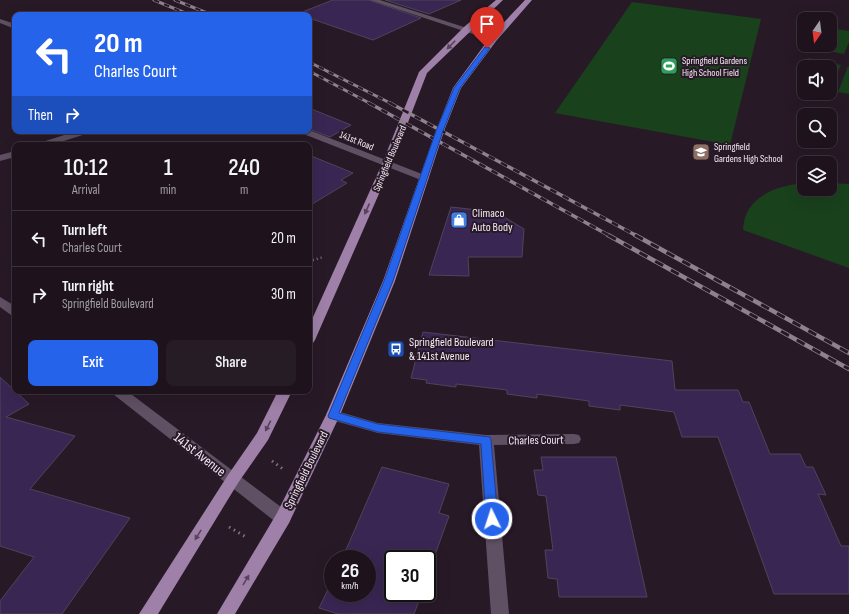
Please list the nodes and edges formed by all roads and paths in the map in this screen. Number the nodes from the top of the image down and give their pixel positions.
1 (373, 0) edge
2 (500, 0) edge
3 (529, 0) edge
4 (0, 21) edge
5 (12, 26) edge
6 (467, 29) junction
7 (494, 38) junction
8 (77, 134) edge
9 (312, 134) edge
10 (51, 142) edge
11 (12, 155) edge
12 (0, 158) edge
13 (387, 164) junction
14 (424, 178) junction
15 (324, 258) dead end
16 (312, 260) edge
17 (0, 301) edge
18 (12, 310) edge
19 (312, 333) edge
20 (122, 394) edge
21 (284, 394) edge
22 (333, 416) junction
23 (574, 439) dead end
24 (486, 440) junction
25 (270, 460) dead end
26 (286, 471) dead end
27 (233, 479) junction
28 (283, 518) junction
29 (229, 527) dead end
30 (249, 539) dead end
31 (148, 614) edge
32 (226, 614) edge
33 (500, 614) edge

1 - 6 street
2 - 6 main road, Springfield Boulevard
3 - 7 main road, Springfield Boulevard
4 - 5 street
6 - 7 street
6 -> 13 main road, Springfield Boulevard
7 - 14 main road, Springfield Boulevard
8 - 10 street
9 - 13 street, 141st Road
11 - 12 street
13 - 14 street, 141st Road
13 -> 19 main road, Springfield Boulevard
14 - 22 main road, Springfield Boulevard
15 - 16 path
17 - 18 street
20 - 27 street, 141st Avenue
21 -> 27 main road
22 - 24 street, Charles Court
22 - 28 main road, Springfield Boulevard
23 - 24 street, Charles Court
24 - 33 street
25 - 26 path
27 - 28 street, 141st Avenue
27 -> 31 main road
32 -> 28 main road, Springfield Boulevard
29 - 30 path

